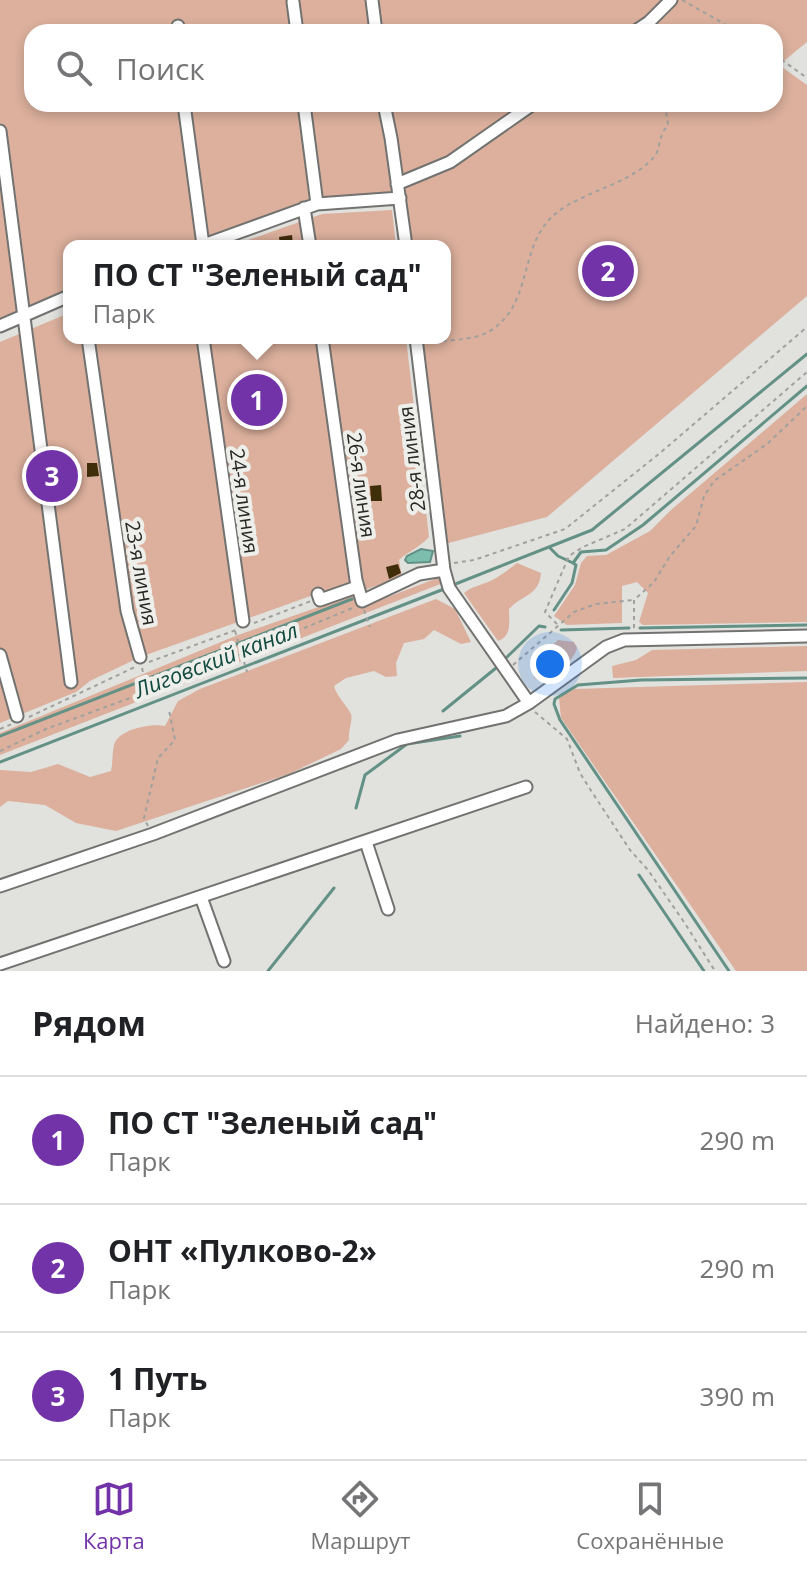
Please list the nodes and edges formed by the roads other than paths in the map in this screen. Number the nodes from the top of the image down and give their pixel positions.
1 (372, 0) edge
2 (671, 0) edge
3 (293, 2) edge
4 (658, 5) edge
5 (296, 24) edge
6 (375, 24) edge
7 (646, 24) edge
8 (185, 112) edge
9 (305, 112) edge
10 (385, 112) edge
11 (522, 112) edge
12 (0, 131) edge
13 (397, 184) junction
14 (400, 198) junction
15 (317, 204) junction
16 (304, 208) junction
17 (201, 240) edge
18 (218, 240) edge
19 (309, 240) edge
20 (405, 240) edge
21 (63, 299) edge
22 (22, 317) junction
23 (0, 326) edge
24 (89, 344) edge
25 (204, 344) edge
26 (323, 344) edge
27 (417, 344) edge
28 (444, 570) junction
29 (356, 584) junction
30 (319, 597) road end
31 (239, 626) road end
32 (807, 636) edge
33 (0, 655) edge
34 (141, 663) road end
35 (71, 682) dead end
36 (529, 703) junction
37 (17, 716) dead end
38 (526, 787) dead end
39 (366, 842) junction
40 (0, 886) edge
41 (201, 897) junction
42 (388, 909) dead end
43 (224, 961) dead end
44 (0, 964) edge

1 - 6 street
2 - 4 street
3 - 5 street
4 - 7 street
8 - 17 street
9 - 15 street
10 - 13 street
11 - 13 street
12 - 22 street
13 - 14 street
14 - 15 street
14 - 20 street
15 - 16 street
16 - 18 street
16 - 19 street
21 - 22 street
22 - 23 street
22 - 35 street
24 - 34 street, 23-я линия
25 - 31 street, 24-я линия
26 - 29 street, 26-я линия
27 - 28 street, 28-я линия
28 - 29 street, 26-я линия
28 - 36 street, 28-я линия
29 - 30 street
32 - 36 street
33 - 37 street
36 - 40 street
38 - 39 street
39 - 41 street
39 - 42 street
41 - 43 street
41 - 44 street

